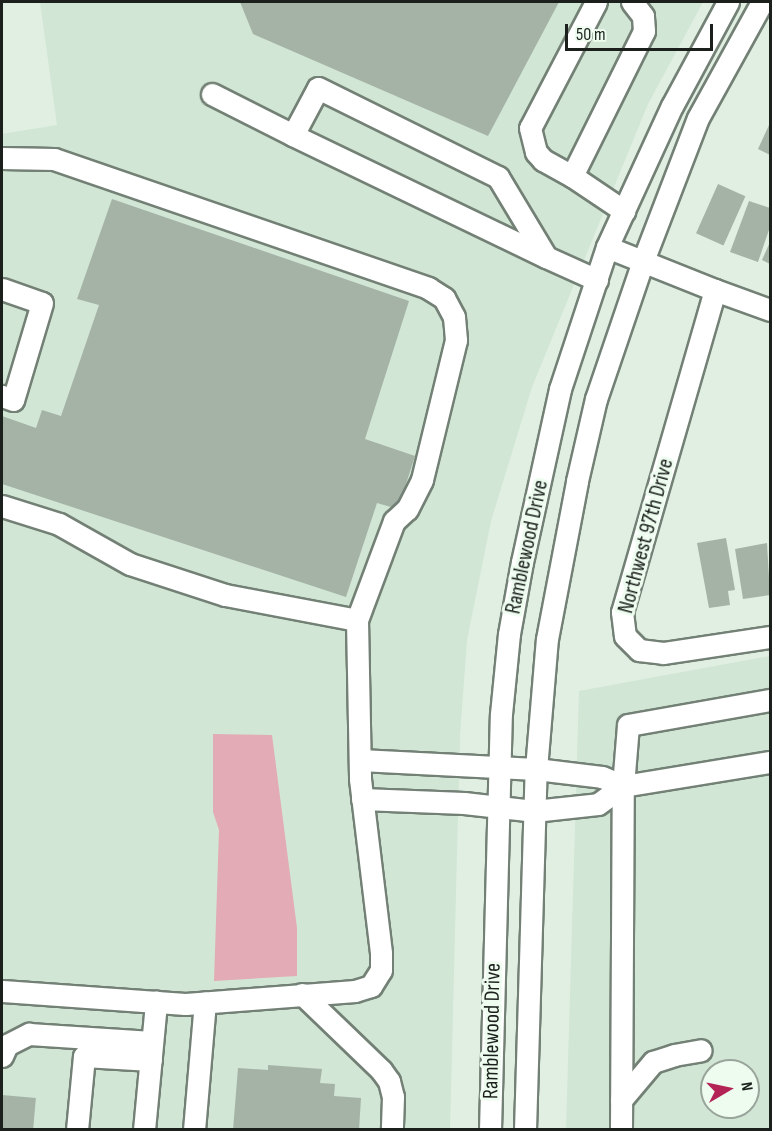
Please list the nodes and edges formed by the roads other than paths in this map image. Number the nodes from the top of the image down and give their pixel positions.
1 (596, 2) edge
2 (632, 2) edge
3 (728, 2) edge
4 (762, 2) edge
5 (212, 94) dead end
6 (293, 135) junction
7 (2, 158) edge
8 (572, 176) junction
9 (624, 211) junction
10 (607, 247) junction
11 (546, 257) junction
12 (643, 261) junction
13 (597, 280) junction
14 (2, 288) edge
15 (715, 290) junction
16 (771, 310) edge
17 (2, 396) edge
18 (2, 506) edge
19 (357, 620) junction
20 (771, 637) edge
21 (771, 700) edge
22 (360, 760) junction
23 (771, 762) edge
24 (498, 767) junction
25 (536, 769) junction
26 (623, 786) junction
27 (362, 799) junction
28 (497, 807) junction
29 (534, 811) junction
30 (2, 991) edge
31 (302, 994) junction
32 (156, 1002) junction
33 (205, 1002) junction
34 (701, 1050) dead end
35 (152, 1051) junction
36 (2, 1056) edge
37 (621, 1100) junction
38 (77, 1130) edge
39 (144, 1130) edge
40 (194, 1130) edge
41 (392, 1130) edge
42 (490, 1130) edge
43 (525, 1130) edge
44 (621, 1130) edge

1 - 8 street
2 - 8 street
3 - 9 street, Ramblewood Drive
4 - 12 street, Ramblewood Drive
5 - 6 street
6 - 11 street
6 - 11 street
7 - 19 street
8 - 9 street
9 - 10 street, Ramblewood Drive
10 - 12 street
10 - 13 street, Ramblewood Drive
11 - 13 street
12 - 15 street
12 - 25 street, Ramblewood Drive
13 - 24 street, Ramblewood Drive
14 - 17 street
15 - 16 street
15 - 20 street, Northwest 97th Drive
18 - 19 street
19 - 22 street
21 - 26 street
22 - 24 street
22 - 27 street
23 - 26 street
24 - 25 street
24 - 28 street, Ramblewood Drive
25 - 26 street
25 - 29 street, Ramblewood Drive
26 - 29 street
26 - 37 street
27 - 28 street
27 - 31 street
28 - 29 street
28 - 42 street, Ramblewood Drive
29 - 43 street, Ramblewood Drive
30 - 32 street
31 - 33 street
31 - 41 street
32 - 33 street
32 - 35 street
33 - 40 street
34 - 37 street
35 - 36 street
35 - 38 street
35 - 39 street
37 - 44 street

